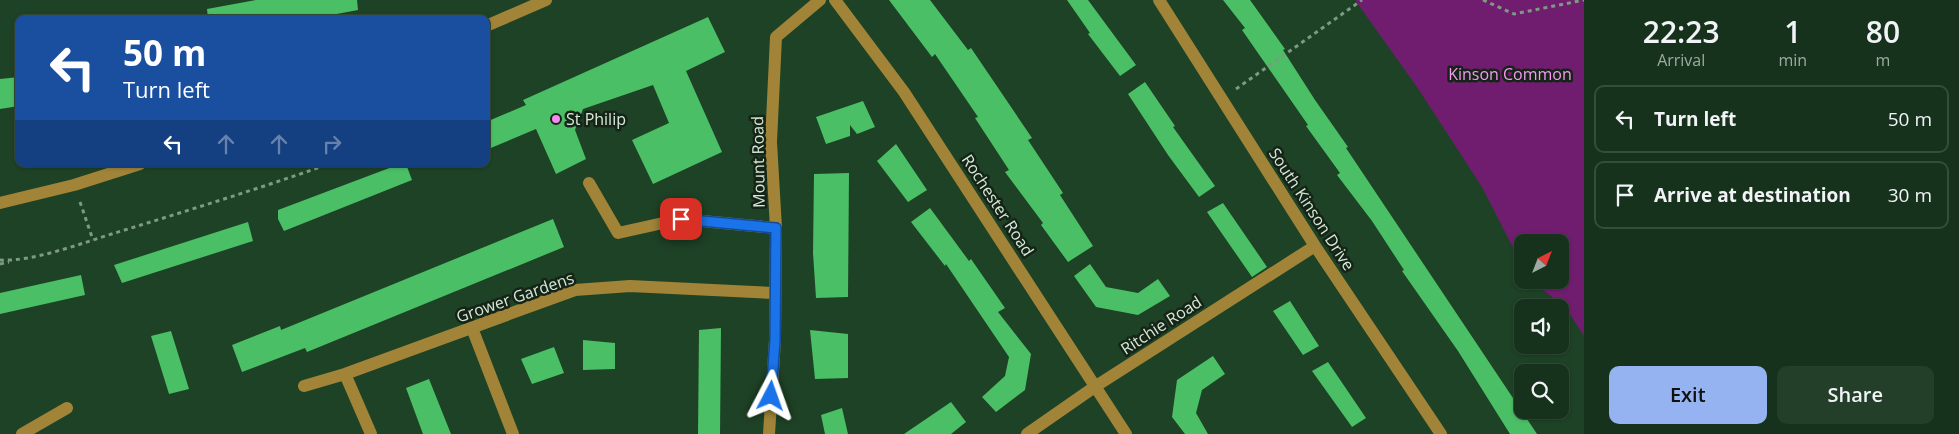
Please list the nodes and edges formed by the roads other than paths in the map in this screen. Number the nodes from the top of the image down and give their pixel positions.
1 (546, 0) edge
2 (820, 0) edge
3 (835, 0) edge
4 (1159, 0) edge
5 (490, 24) edge
6 (131, 167) edge
7 (589, 183) dead end
8 (0, 203) edge
9 (776, 228) junction
10 (1315, 246) junction
11 (774, 293) junction
12 (472, 328) junction
13 (345, 374) junction
14 (304, 386) dead end
15 (1096, 386) junction
16 (68, 408) dead end
17 (22, 434) edge
18 (371, 434) edge
19 (514, 434) edge
20 (769, 434) edge
21 (1027, 434) edge
22 (1126, 434) edge
23 (1441, 434) edge

1 - 5 street
2 - 9 street, Mount Road
3 - 15 street, Rochester Road
4 - 10 street, South Kinson Drive
6 - 8 street
7 - 9 street
9 - 11 street, Mount Road
10 - 15 street, Ritchie Road
10 - 23 street, South Kinson Drive
11 - 12 street, Grower Gardens
11 - 20 street, Mount Road
12 - 13 street, Grower Gardens
12 - 19 street
13 - 14 street, Grower Gardens
13 - 18 street
15 - 21 street, Ritchie Road
15 - 22 street, Rochester Road
16 - 17 street

